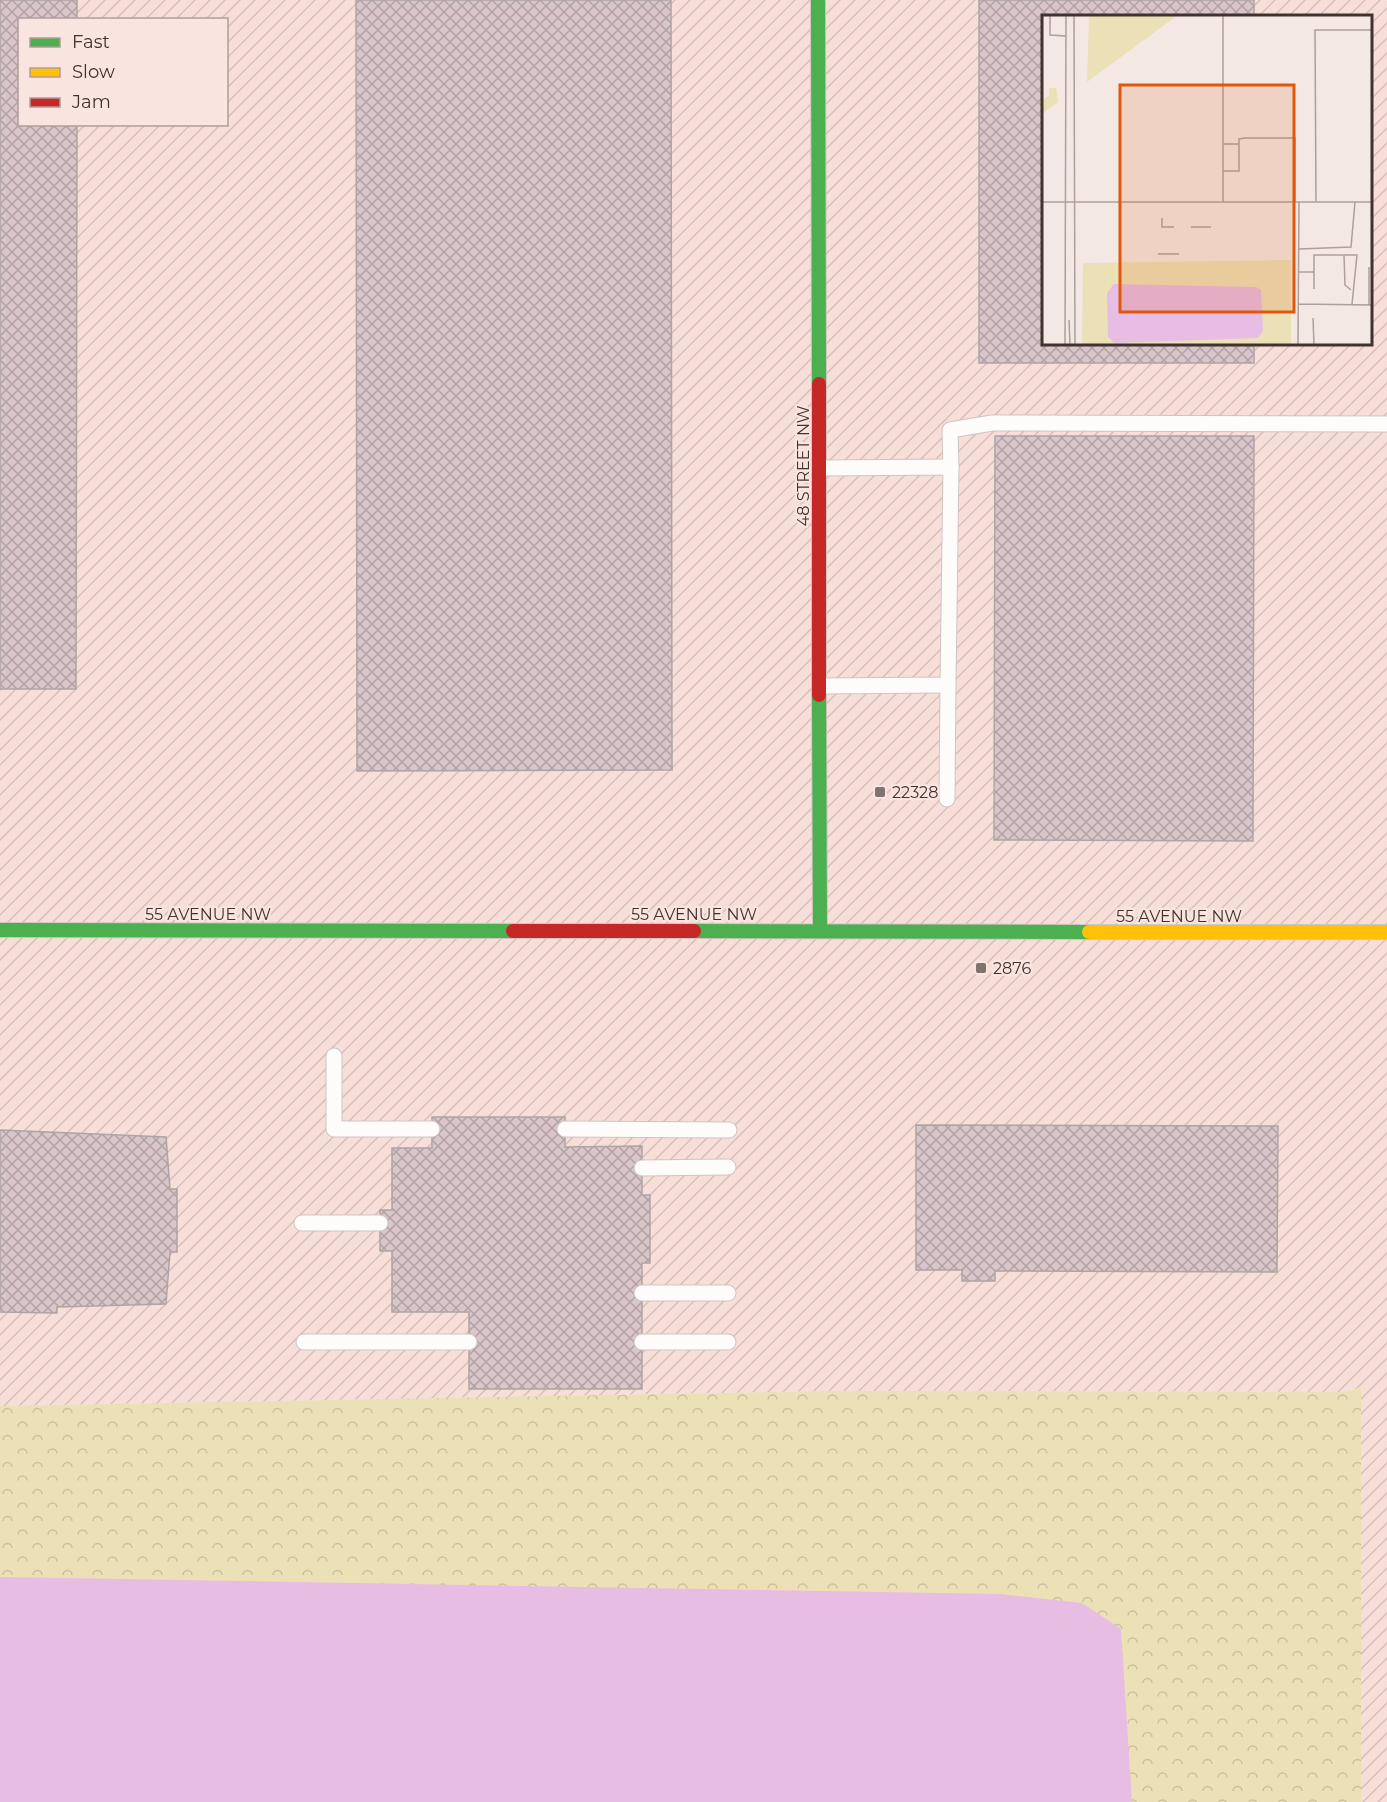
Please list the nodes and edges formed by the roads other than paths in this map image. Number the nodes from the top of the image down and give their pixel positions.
1 (818, 0) edge
2 (1387, 424) edge
3 (951, 467) junction
4 (820, 468) junction
5 (948, 685) junction
6 (820, 686) junction
7 (948, 799) dead end
8 (0, 930) edge
9 (820, 931) junction
10 (1387, 932) edge
11 (334, 1056) dead end
12 (432, 1129) dead end
13 (566, 1129) dead end
14 (729, 1130) dead end
15 (728, 1167) dead end
16 (642, 1168) dead end
17 (303, 1223) dead end
18 (380, 1223) dead end
19 (642, 1293) dead end
20 (728, 1293) dead end
21 (304, 1342) dead end
22 (470, 1342) dead end
23 (642, 1342) dead end
24 (728, 1342) dead end

1 - 4 street, 48 STREET NW
2 - 3 lane
3 - 4 lane
3 - 5 lane
4 - 6 street, 48 STREET NW
5 - 6 lane
5 - 7 lane
6 - 9 street, 48 STREET NW
8 - 9 street, 55 AVENUE NW
9 - 10 street, 55 AVENUE NW
11 - 12 lane
13 - 14 lane
15 - 16 lane
17 - 18 lane
19 - 20 lane
21 - 22 lane
23 - 24 lane

